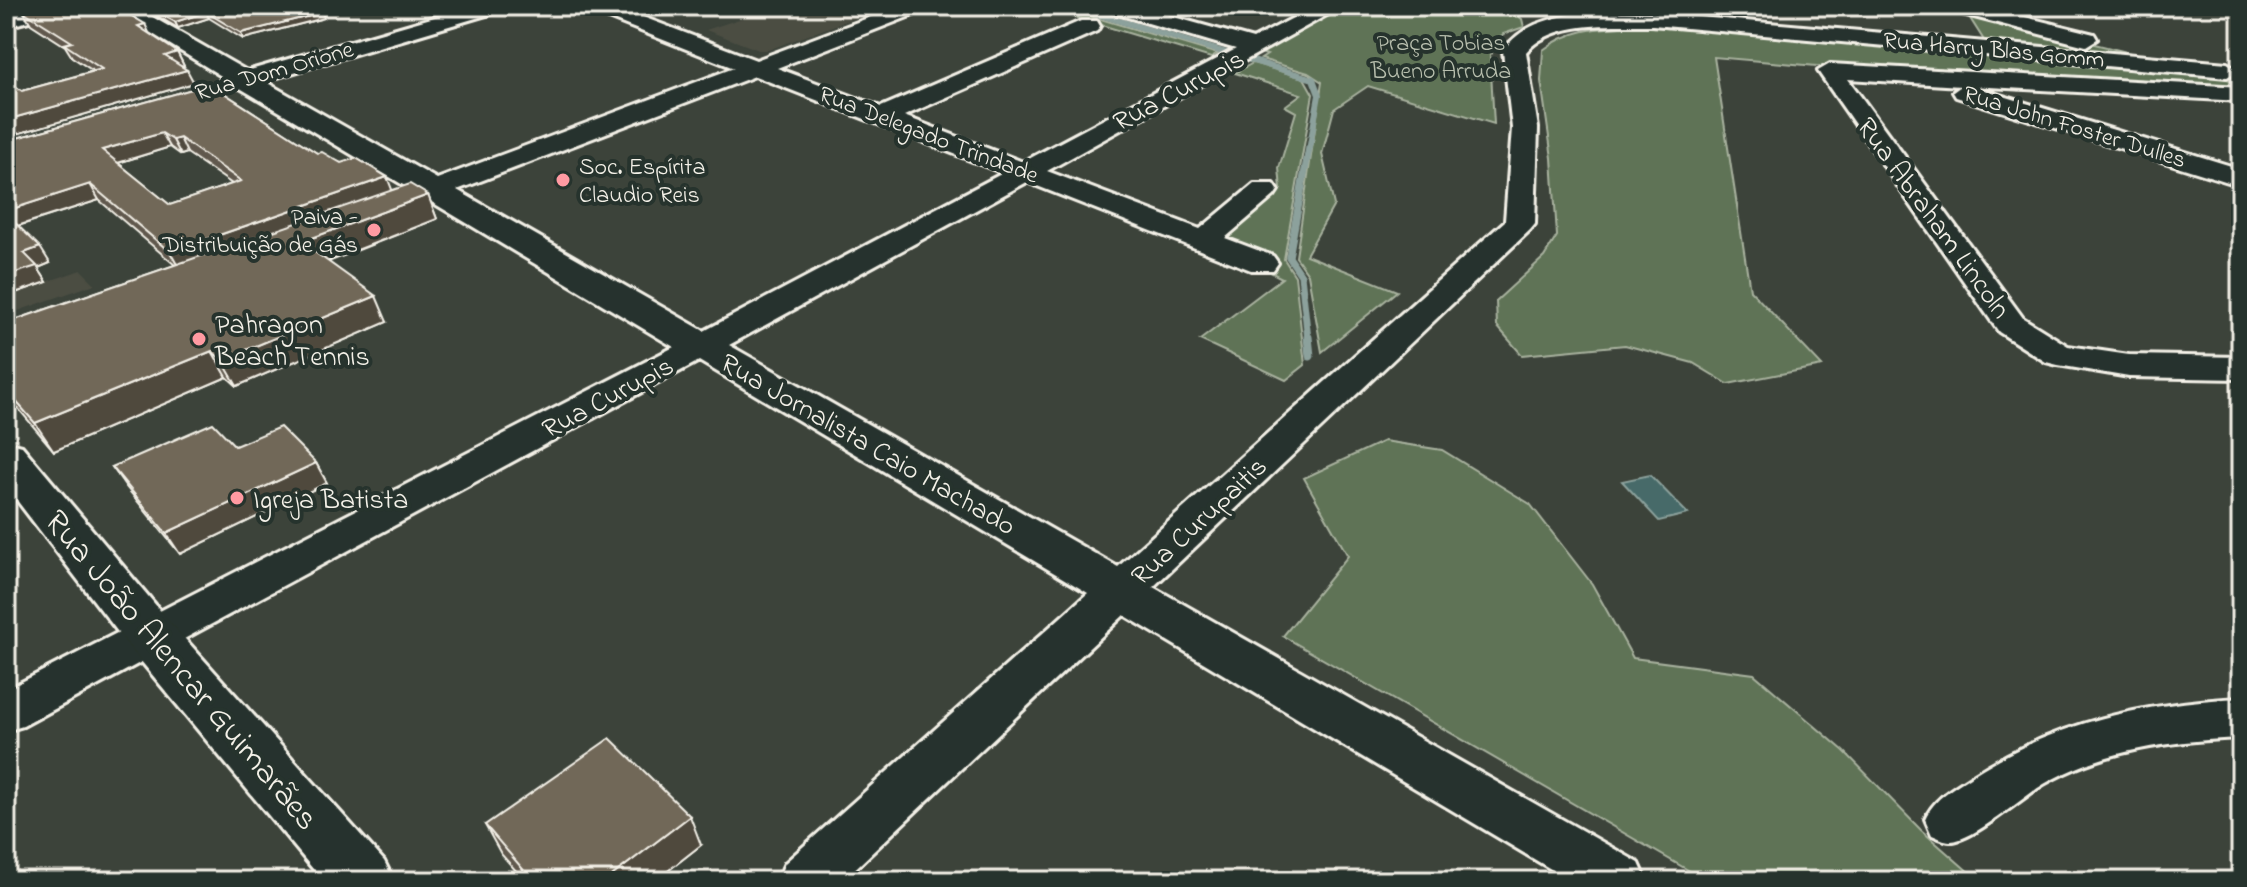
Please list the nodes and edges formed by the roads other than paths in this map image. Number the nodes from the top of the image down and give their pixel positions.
1 (64, 6) edge
2 (118, 6) edge
3 (496, 6) edge
4 (595, 6) edge
5 (919, 6) edge
6 (1111, 6) edge
7 (1332, 6) edge
8 (1536, 6) edge
9 (1954, 6) edge
10 (6, 20) edge
11 (1568, 22) junction
12 (1089, 26) dead end
13 (1246, 52) junction
14 (756, 68) junction
15 (1830, 71) joint
16 (2234, 72) edge
17 (1909, 74) junction
18 (228, 83) junction
19 (2241, 94) edge
20 (883, 116) junction
21 (1525, 128) joint
22 (1025, 172) junction
23 (2241, 178) edge
24 (433, 190) junction
25 (1264, 190) dead end
26 (389, 206) edge
27 (1203, 241) junction
28 (1262, 263) dead end
29 (702, 346) junction
30 (2241, 368) edge
31 (6, 456) edge
32 (1122, 591) junction
33 (150, 635) junction
34 (6, 712) edge
35 (2241, 718) edge
36 (1951, 819) dead end
37 (362, 881) edge
38 (804, 881) edge
39 (1620, 881) edge

1 - 10 street
2 - 18 street, Rua Jornalista Caio Machado
3 - 18 street, Rua Dom Orione
4 - 14 street, Rua Delegado Trindade
5 - 14 street
6 - 13 street
7 - 13 street, Rua Curupis
8 - 11 street
9 - 16 street
11 - 16 street, Rua Harry Blas Gomm
11 - 21 street, Rua Harry Blas Gomm
12 - 20 street
13 - 22 street, Rua Curupis
14 - 20 street, Rua Delegado Trindade
14 - 24 street
15 - 17 street, Rua Harry Blas Gomm
15 - 30 street, Rua Abraham Lincoln
17 - 19 street, Rua Harry Blas Gomm
17 - 23 street, Rua John Foster Dulles
18 - 24 street, Rua Jornalista Caio Machado
20 - 22 street, Rua Delegado Trindade
21 - 32 street, Rua Curupaitis
22 - 27 street, Rua Delegado Trindade
22 - 29 street, Rua Curupis
24 - 26 street
24 - 29 street, Rua Jornalista Caio Machado
25 - 27 street
27 - 28 street, Rua Delegado Trindade
29 - 32 street, Rua Jornalista Caio Machado
29 - 33 street, Rua Curupis
31 - 33 main road, Rua João Alencar Guimarães
32 - 38 street, Rua Curupaitis
32 - 39 street, Rua Jornalista Caio Machado
33 - 34 street, Rua Curupis
33 - 37 main road, Rua João Alencar Guimarães
35 - 36 street

